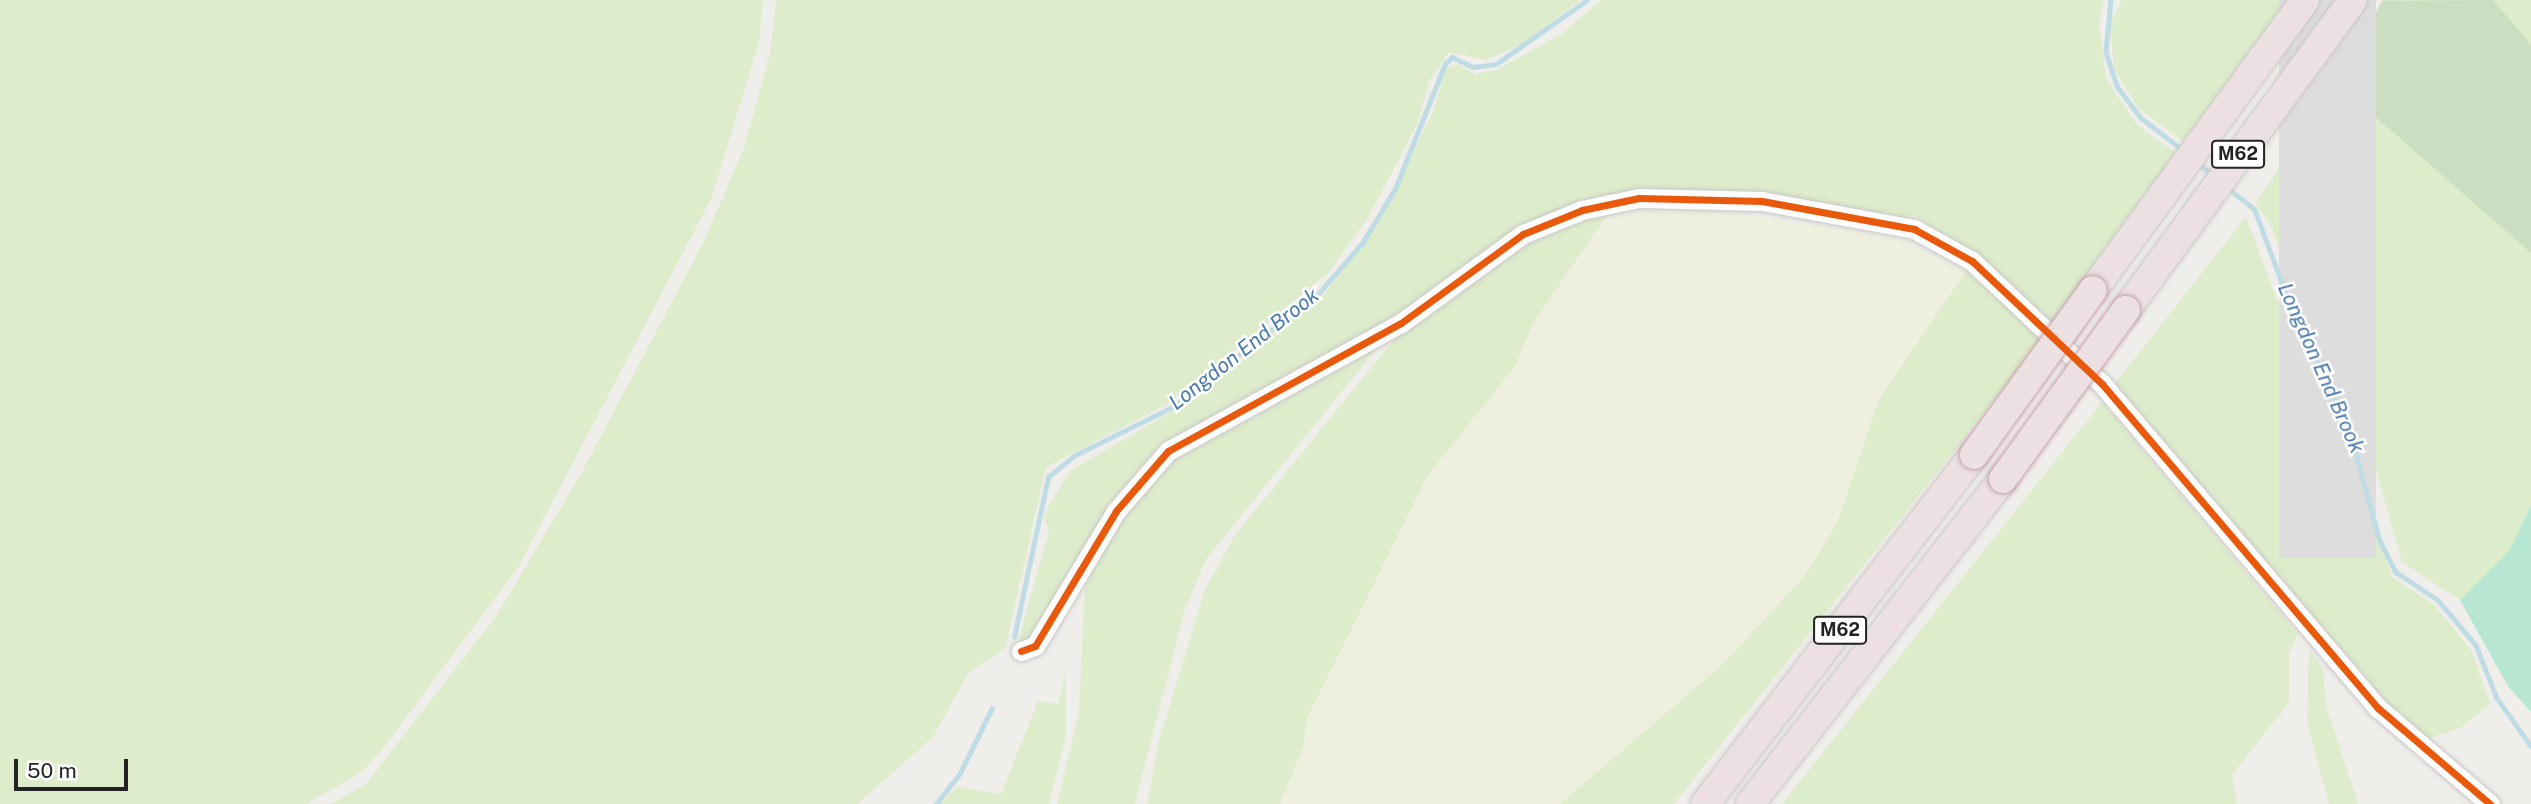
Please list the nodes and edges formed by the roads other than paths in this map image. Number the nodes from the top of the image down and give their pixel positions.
1 (2305, 0) edge
2 (2353, 0) edge
3 (1021, 652) dead end
4 (1705, 804) edge
5 (1751, 804) edge
6 (2490, 804) edge

1 - 4 highway, M62, bridge
2 - 5 highway, M62, bridge
3 - 6 street

